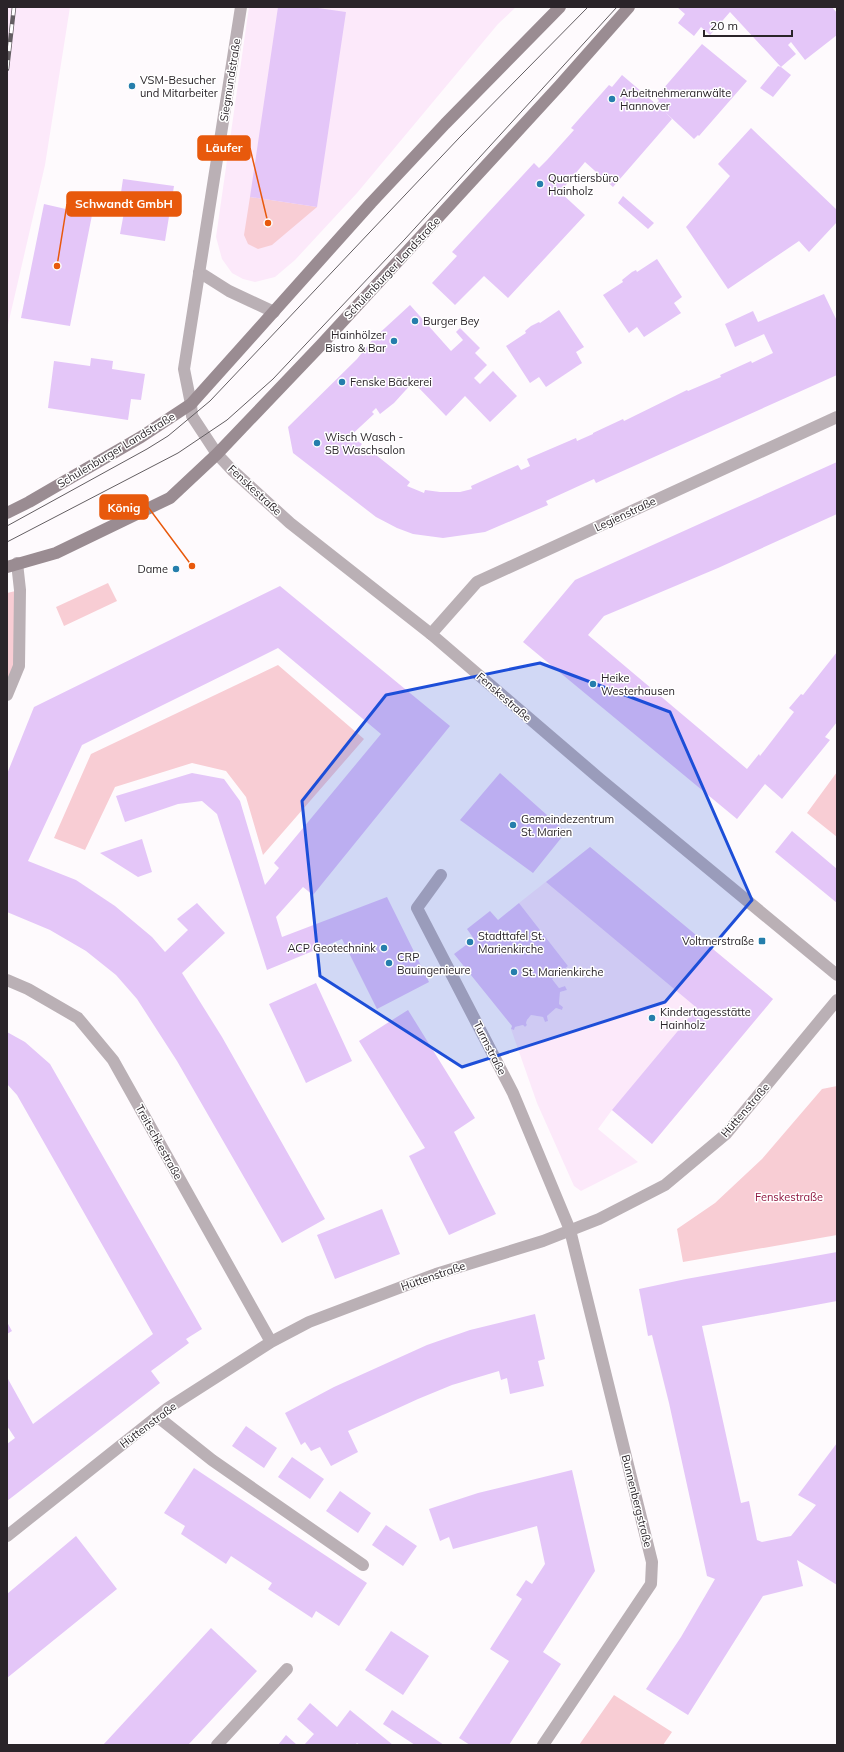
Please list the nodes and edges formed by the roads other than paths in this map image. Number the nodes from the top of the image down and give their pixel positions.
1 (242, 7) edge
2 (560, 7) edge
3 (629, 7) edge
4 (199, 272) junction
5 (274, 312) junction
6 (191, 404) junction
7 (837, 417) edge
8 (217, 454) junction
9 (7, 512) edge
10 (12, 565) edge
11 (431, 634) junction
12 (7, 695) edge
13 (441, 875) dead end
14 (837, 975) edge
15 (7, 980) edge
16 (837, 1000) edge
17 (570, 1230) junction
18 (271, 1342) junction
19 (158, 1417) junction
20 (7, 1536) edge
21 (363, 1565) dead end
22 (287, 1669) dead end
23 (217, 1745) edge
24 (543, 1745) edge

1 - 4 street, Siegmundstraße
2 - 5 main road, Schulenburger Landstraße
3 - 8 main road, Schulenburger Landstraße
4 - 5 street
4 - 6 street, Siegmundstraße
5 - 6 main road, Schulenburger Landstraße
6 - 8 street, Fenskestraße
6 - 9 main road, Schulenburger Landstraße
7 - 11 street, Legienstraße
8 - 10 main road, Schulenburger Landstraße
8 - 11 street, Fenskestraße
10 - 12 street
11 - 14 street, Fenskestraße
13 - 17 street, Turmstraße
15 - 18 street, Treitschkestraße
16 - 17 street, Hüttenstraße
17 - 18 street, Hüttenstraße
17 - 24 street, Bunnenbergstraße
18 - 19 street, Hüttenstraße
19 - 20 street, Hüttenstraße
19 - 21 street
22 - 23 street

